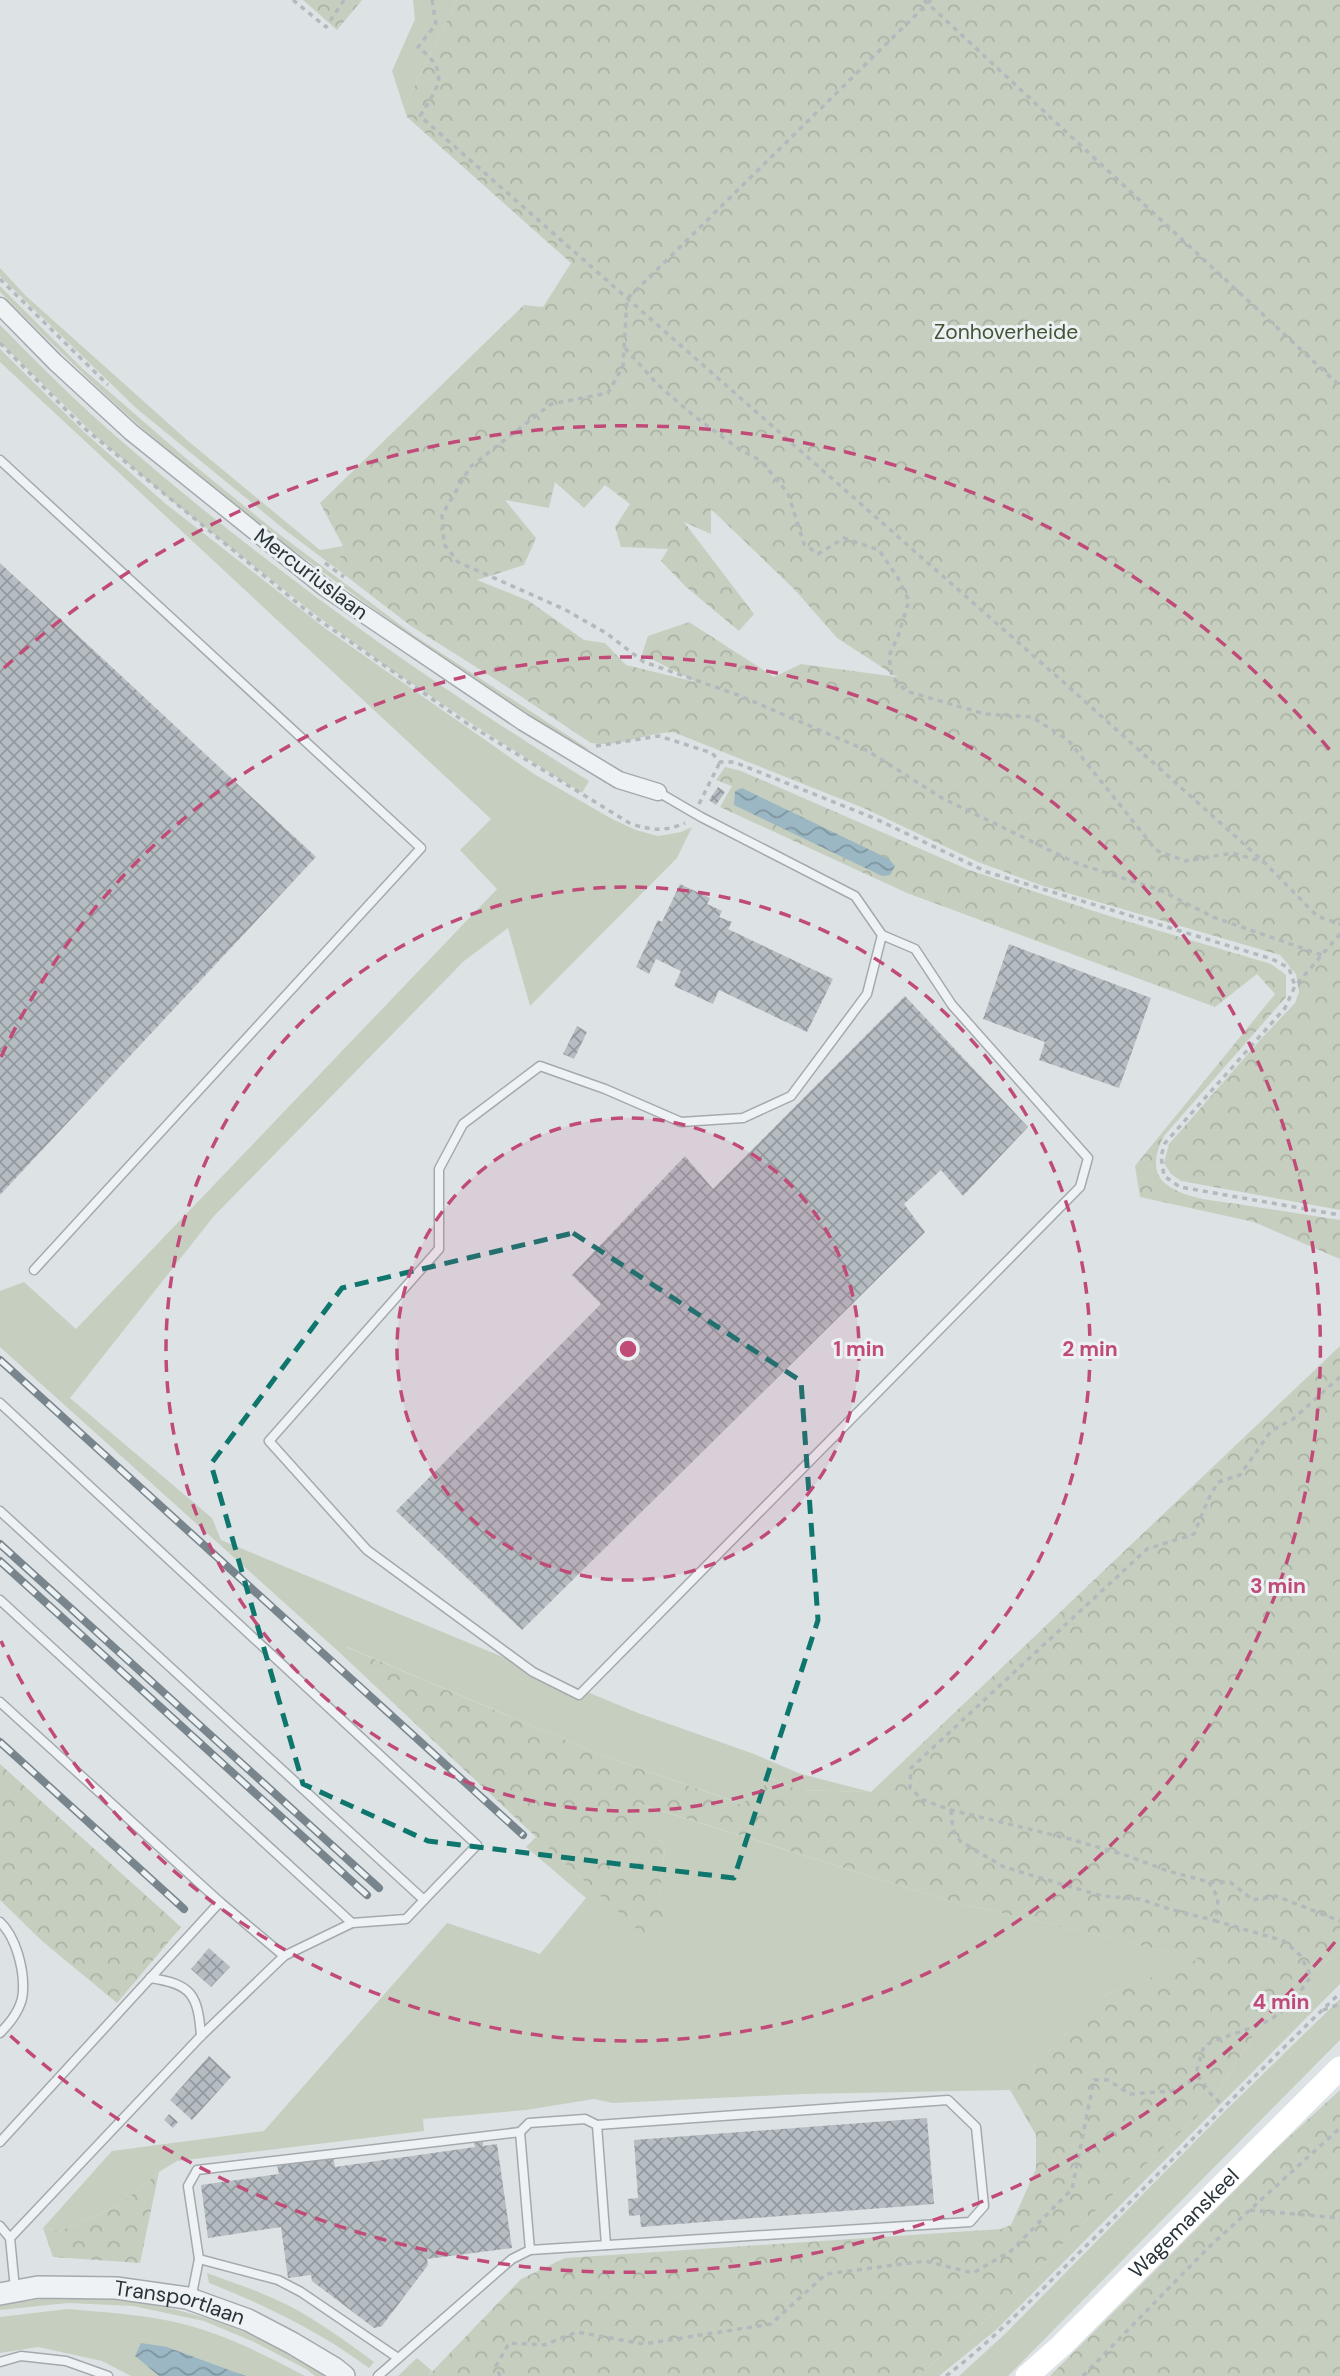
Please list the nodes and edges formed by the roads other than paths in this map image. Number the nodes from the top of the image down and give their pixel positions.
1 (0, 306) edge
2 (0, 460) edge
3 (658, 792) joint
4 (882, 935) junction
5 (34, 1270) dead end
6 (0, 1404) edge
7 (0, 1511) edge
8 (0, 1600) edge
9 (0, 1702) edge
10 (424, 1900) junction
11 (220, 1902) junction
12 (0, 1922) edge
13 (352, 1923) junction
14 (284, 1956) junction
15 (150, 1978) junction
16 (0, 2033) edge
17 (201, 2036) junction
18 (1340, 2068) edge
19 (597, 2124) junction
20 (520, 2132) junction
21 (0, 2142) edge
22 (0, 2226) edge
23 (10, 2238) junction
24 (606, 2245) junction
25 (530, 2250) junction
26 (199, 2259) junction
27 (8, 2293) edge
28 (191, 2299) junction
29 (398, 2358) junction
30 (0, 2362) edge
31 (108, 2376) edge
32 (344, 2376) edge
33 (378, 2376) edge
34 (1027, 2376) edge

1 - 3 street, Mercuriuslaan
2 - 5 lane
3 - 4 lane
4 - 4 lane
6 - 10 lane
7 - 10 lane
8 - 13 lane
9 - 11 lane
10 - 13 lane
11 - 14 lane
11 - 15 lane
12 - 16 lane
13 - 14 lane
14 - 17 lane
15 - 17 lane
15 - 21 lane
17 - 23 lane
18 - 34 main road, Wagemanskeel
19 - 20 lane
19 - 24 lane
19 - 24 lane
20 - 25 lane
20 - 26 lane
22 - 23 lane
23 - 27 lane
24 - 25 lane
25 - 29 lane
26 - 28 lane
26 - 29 lane
27 - 28 street, Transportlaan
28 - 32 street, Transportlaan
29 - 33 lane
30 - 31 lane

